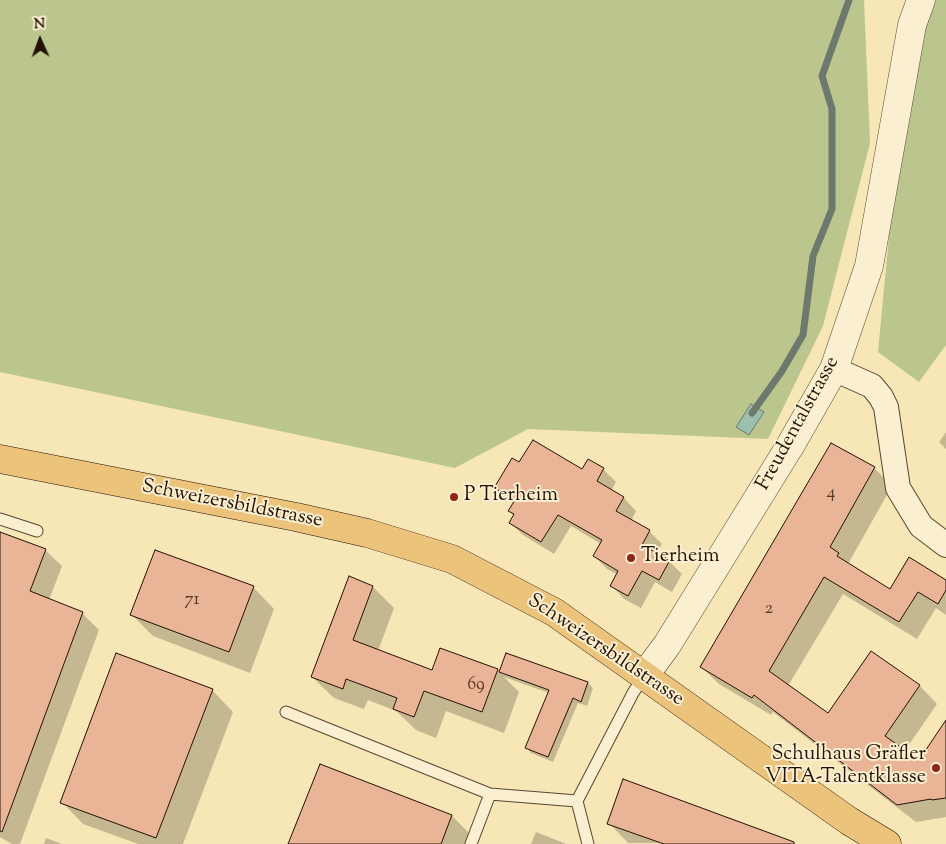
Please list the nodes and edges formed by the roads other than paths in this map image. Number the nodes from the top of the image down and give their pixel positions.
1 (922, 0) edge
2 (834, 369) junction
3 (0, 458) edge
4 (0, 519) edge
5 (37, 531) dead end
6 (946, 545) edge
7 (644, 676) junction
8 (286, 712) dead end
9 (490, 794) junction
10 (577, 801) junction
11 (471, 844) edge
12 (588, 844) edge
13 (887, 844) edge

1 - 2 street, Freudentalstrasse
2 - 6 street
2 - 7 street, Freudentalstrasse
3 - 7 main road, Schweizersbildstrasse
4 - 5 lane
7 - 10 lane
7 - 13 main road, Schweizersbildstrasse
8 - 9 lane
9 - 10 lane
9 - 11 lane
10 - 12 lane

